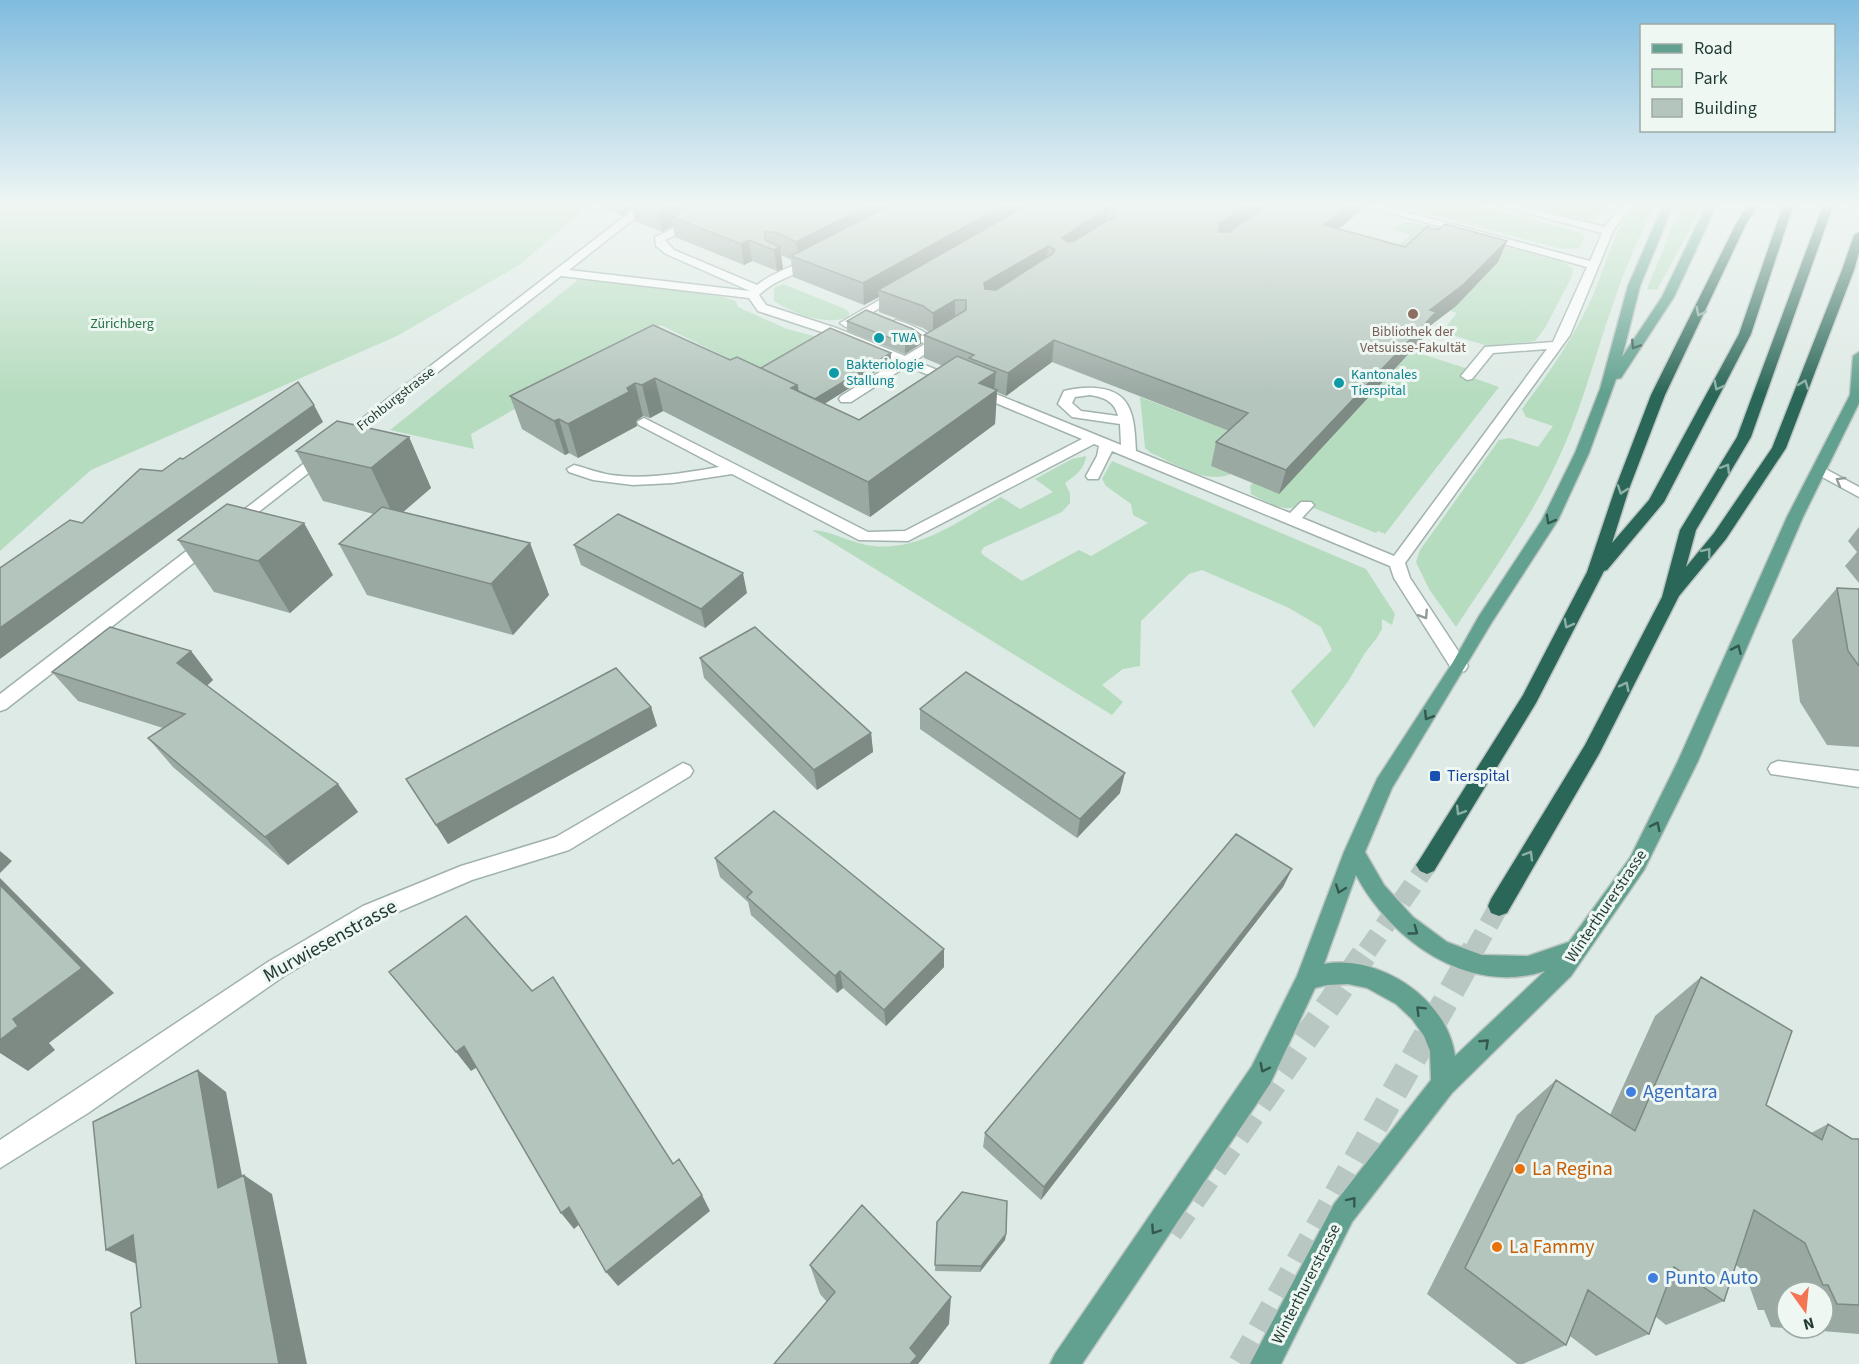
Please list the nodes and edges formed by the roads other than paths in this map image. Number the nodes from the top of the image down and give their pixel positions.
1 (1595, 266) edge
2 (570, 267) edge
3 (701, 267) edge
4 (792, 267) edge
5 (804, 267) edge
6 (1642, 267) edge
7 (1682, 267) edge
8 (1720, 267) edge
9 (1768, 267) edge
10 (1806, 267) edge
11 (1849, 267) edge
12 (798, 270) junction
13 (562, 273) junction
14 (914, 283) edge
15 (755, 292) junction
16 (875, 316) junction
17 (832, 332) junction
18 (1557, 345) junction
19 (1859, 356) edge
20 (904, 362) junction
21 (1467, 376) dead end
22 (1607, 390) junction
23 (1857, 391) edge
24 (846, 399) dead end
25 (1125, 421) dead end
26 (644, 422) dead end
27 (1100, 442) junction
28 (1129, 454) junction
29 (574, 469) dead end
30 (733, 469) junction
31 (1820, 470) junction
32 (1093, 476) dead end
33 (1859, 493) edge
34 (1306, 505) dead end
35 (1292, 520) junction
36 (1397, 564) junction
37 (1595, 572) junction
38 (1670, 597) junction
39 (1459, 666) junction
40 (0, 704) edge
41 (1778, 769) dead end
42 (683, 771) dead end
43 (1859, 779) edge
44 (1354, 852) junction
45 (1427, 865) tunnel mouth
46 (1499, 906) tunnel mouth
47 (1577, 950) junction
48 (1306, 979) junction
49 (1443, 1084) junction
50 (0, 1155) edge
51 (1065, 1364) edge
52 (1265, 1364) edge

1 - 18 street
2 - 13 street, Frohburgstrasse
3 - 15 street
4 - 12 street
5 - 12 street
6 - 22 main road
7 -> 22 main road
8 -> 37 highway
9 -> 37 highway
38 -> 10 highway
38 -> 11 highway
12 - 15 street
13 - 15 street
13 - 40 street, Frohburgstrasse
14 - 16 street
15 - 17 street
16 - 17 street
16 - 20 street
17 - 20 street
18 - 21 street
18 - 36 street
19 - 23 main road, Winterthurerstrasse
20 - 24 street
20 - 27 street
22 -> 39 main road
23 - 31 main road, Winterthurerstrasse
25 - 28 street
26 - 30 street
27 - 28 street
27 - 30 street
27 - 32 street
28 - 35 street
29 - 30 street
33 -> 31 street
47 -> 31 main road, Winterthurerstrasse
34 - 35 street
35 - 36 street
36 -> 39 street
37 -> 45 highway
46 -> 38 highway
39 -> 44 main road
41 - 43 street
42 - 50 street, Murwiesenstrasse
44 -> 47 main road
44 -> 48 main road
49 -> 47 main road, Winterthurerstrasse
49 -> 48 main road
48 -> 51 main road
52 -> 49 main road, Winterthurerstrasse

